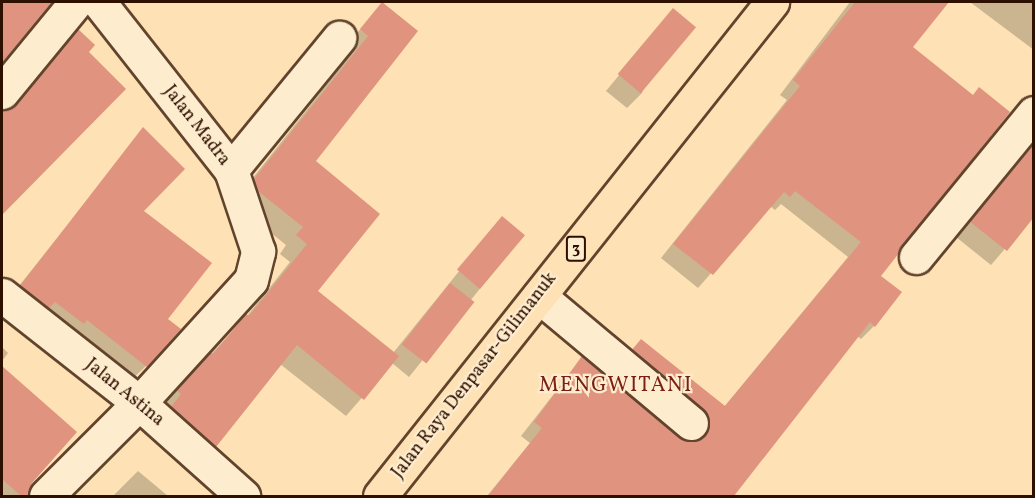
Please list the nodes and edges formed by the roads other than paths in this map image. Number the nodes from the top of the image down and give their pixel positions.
1 (76, 2) edge
2 (99, 2) edge
3 (772, 2) edge
4 (339, 38) dead end
5 (2, 92) edge
6 (1034, 113) edge
7 (231, 170) junction
8 (916, 257) dead end
9 (2, 295) edge
10 (539, 296) junction
11 (139, 403) junction
12 (691, 423) dead end
13 (46, 496) edge
14 (243, 496) edge
15 (380, 496) edge

1 - 5 street
2 - 7 street, Jalan Madra
3 - 10 highway, Jalan Raya Denpasar-Gilimanuk / 3
4 - 7 street
6 - 8 street
7 - 11 street, Jalan Madra
9 - 11 street, Jalan Astina
10 - 12 street
10 - 15 highway, Jalan Raya Denpasar-Gilimanuk / 3
11 - 13 street, Jalan Madra
11 - 14 street, Jalan Astina

